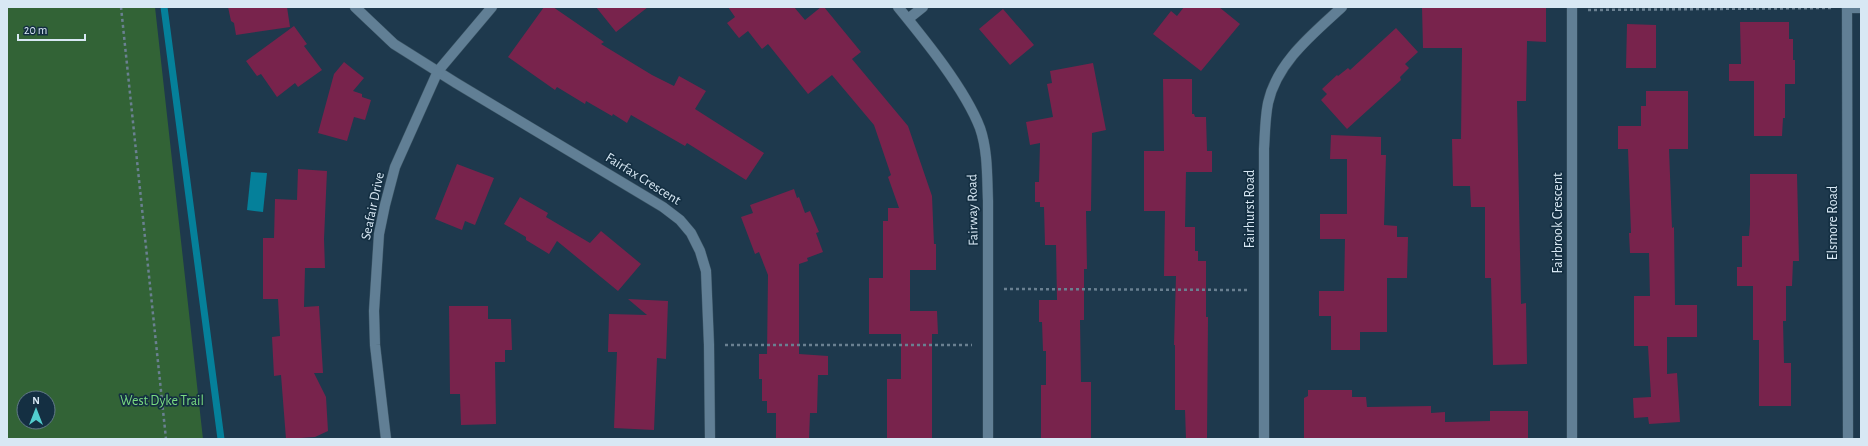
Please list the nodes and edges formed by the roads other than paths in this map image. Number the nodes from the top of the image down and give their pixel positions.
1 (355, 7) edge
2 (492, 7) edge
3 (898, 7) edge
4 (923, 7) edge
5 (1342, 7) edge
6 (1847, 8) edge
7 (1861, 8) edge
8 (1572, 9) edge
9 (908, 19) junction
10 (438, 71) junction
11 (386, 439) edge
12 (710, 439) edge
13 (988, 439) edge
14 (1264, 439) edge
15 (1572, 439) edge
16 (1848, 439) edge

1 - 10 street, Fairfax Crescent
2 - 10 street, Seafair Drive
3 - 9 street, Fairway Road
4 - 9 street
5 - 14 street, Fairhurst Road
6 - 7 street
6 - 16 street, Elsmore Road
8 - 15 street, Fairbrook Crescent
9 - 13 street, Fairway Road
10 - 11 street, Seafair Drive
10 - 12 street, Fairfax Crescent

